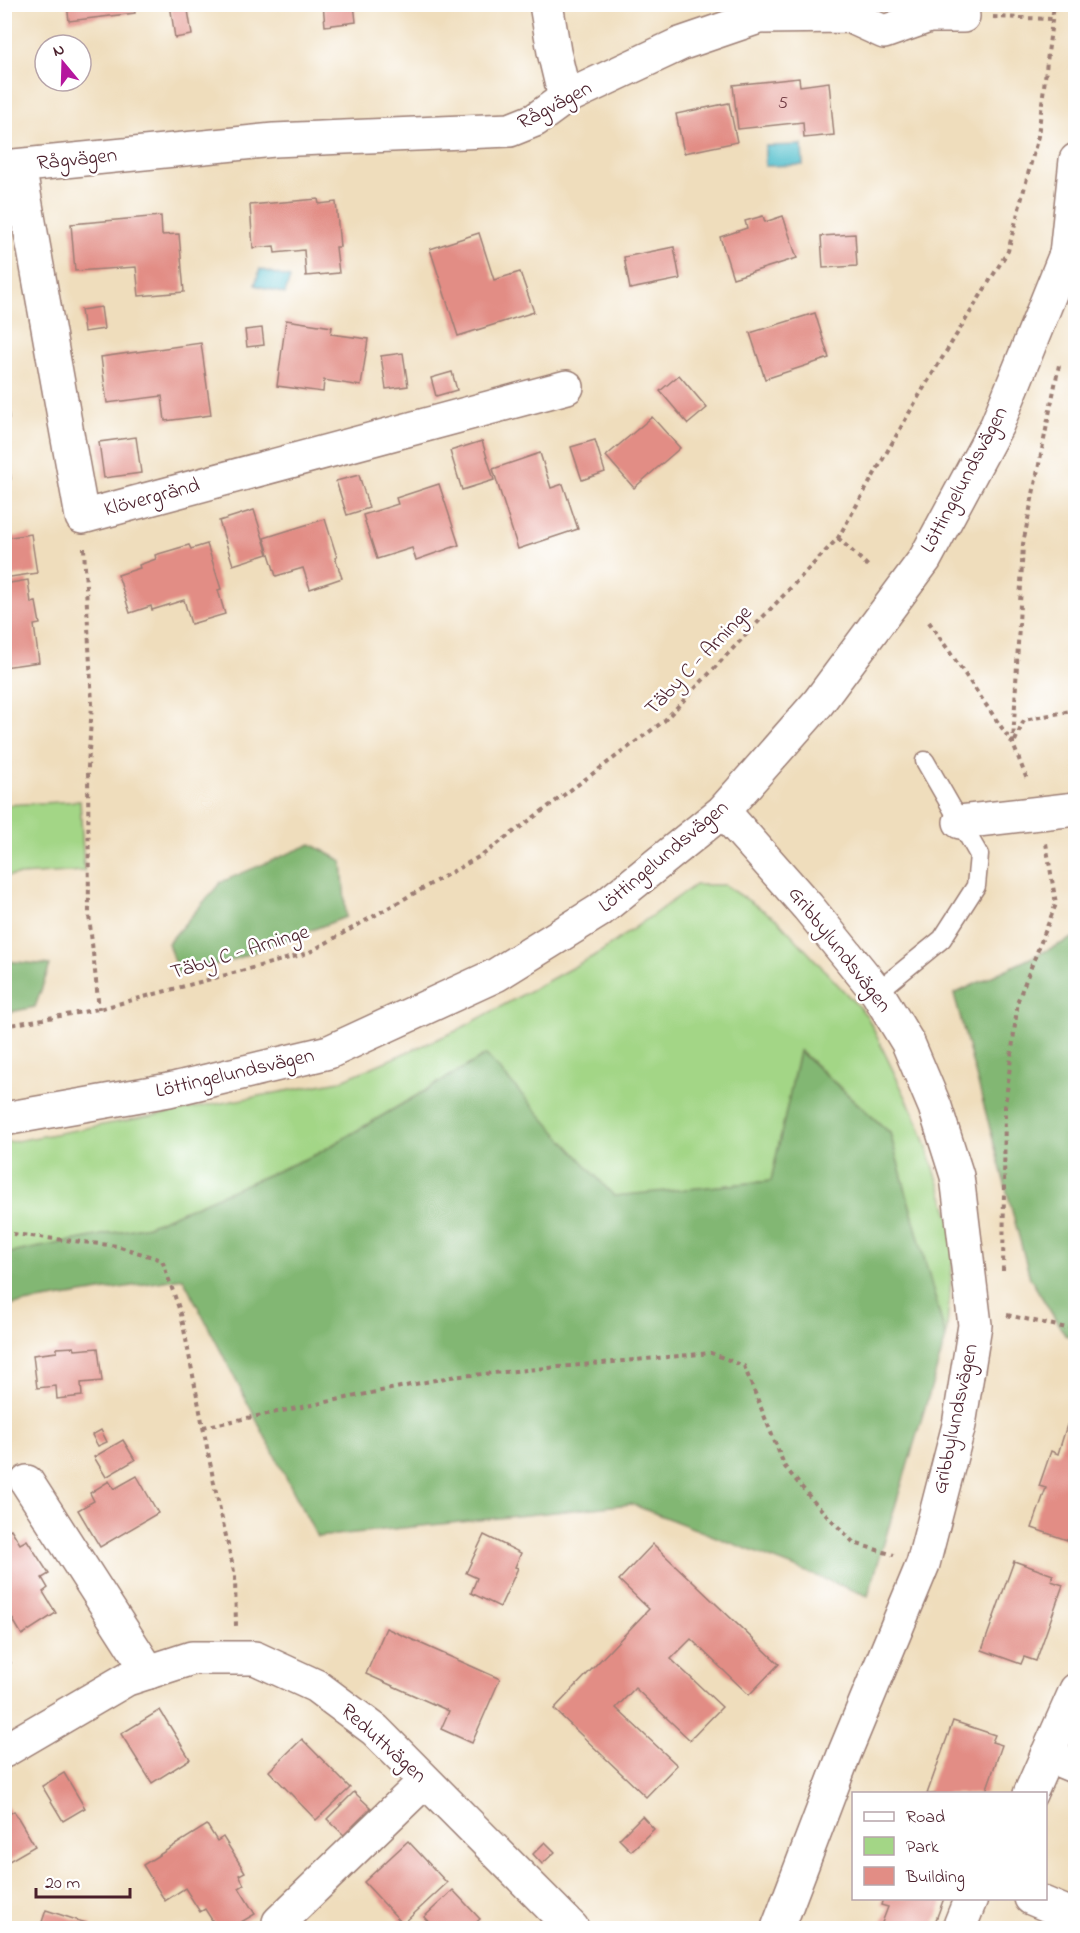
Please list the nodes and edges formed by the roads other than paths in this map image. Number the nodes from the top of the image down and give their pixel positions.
1 (546, 4) edge
2 (963, 16) road end
3 (566, 98) junction
4 (1076, 160) edge
5 (12, 166) edge
6 (1071, 254) edge
7 (567, 387) dead end
8 (925, 761) dead end
9 (1076, 809) edge
10 (723, 811) junction
11 (960, 822) junction
12 (877, 992) junction
13 (4, 1119) edge
14 (27, 1482) dead end
15 (149, 1672) junction
16 (1076, 1690) edge
17 (4, 1751) edge
18 (1061, 1761) edge
19 (425, 1781) junction
20 (1032, 1792) edge
21 (971, 1900) edge
22 (1034, 1900) edge
23 (1070, 1914) dead end
24 (279, 1922) dead end
25 (572, 1929) edge
26 (778, 1929) edge
27 (959, 1929) edge

1 - 3 street
2 - 3 street, Rågvägen
3 - 5 street, Rågvägen
4 - 6 street, Löttingelundsvägen
5 - 7 street, Klövergränd
6 - 10 street, Löttingelundsvägen
8 - 11 lane
9 - 11 street
10 - 12 street, Gribbylundsvägen
10 - 13 street, Löttingelundsvägen
11 - 12 lane
12 - 26 street, Gribbylundsvägen
14 - 15 street
15 - 17 street, Reduttvägen
15 - 19 street, Reduttvägen
16 - 18 street
18 - 20 street
19 - 24 street
19 - 25 street, Reduttvägen
21 - 27 street
22 - 23 street

